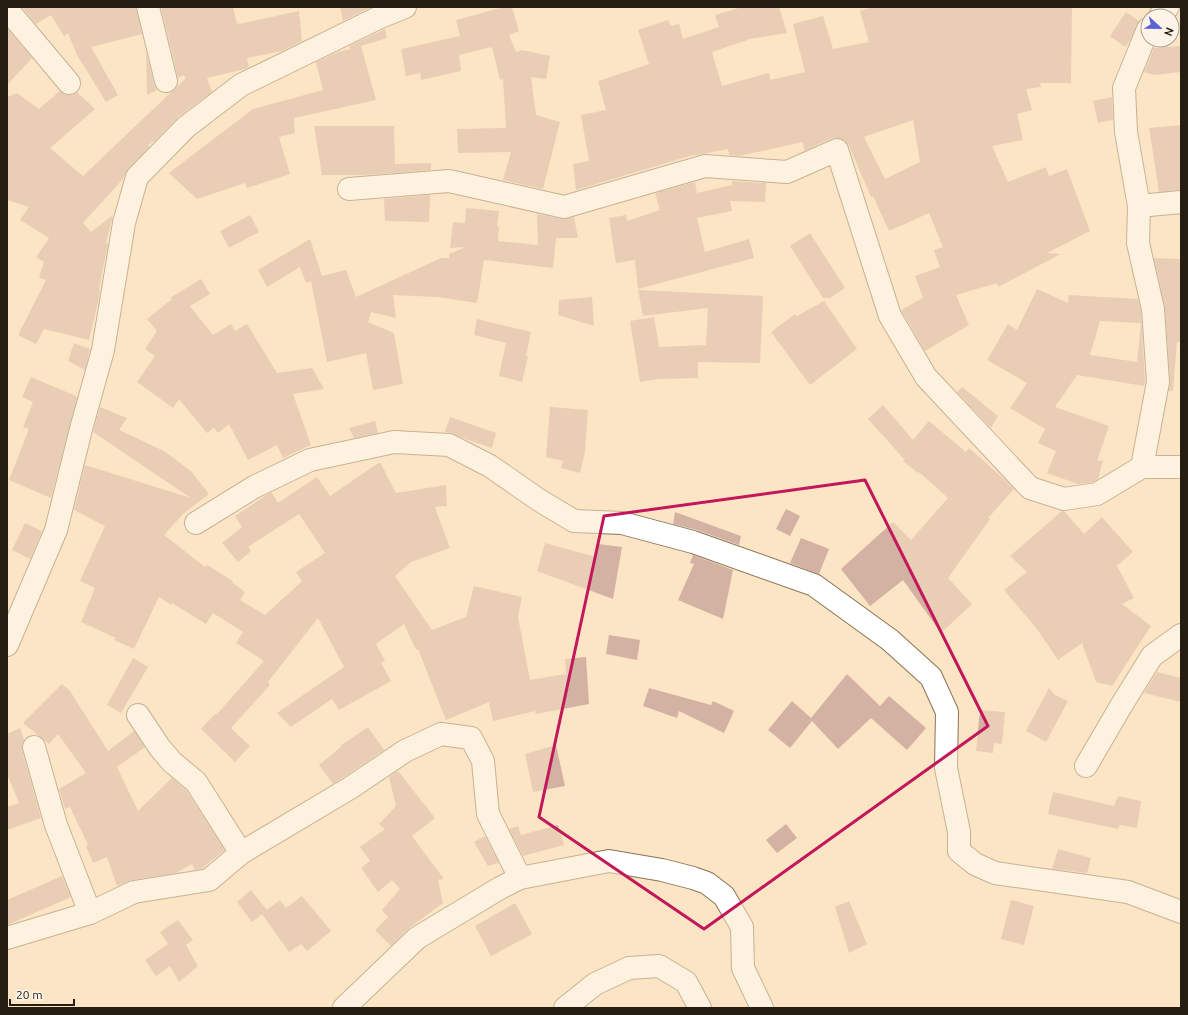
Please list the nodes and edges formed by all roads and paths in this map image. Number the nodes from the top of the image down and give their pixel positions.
1 (148, 7) edge
2 (405, 7) edge
3 (7, 9) edge
4 (1141, 48) edge
5 (166, 81) dead end
6 (69, 83) dead end
7 (349, 189) dead end
8 (1181, 202) edge
9 (1138, 206) junction
10 (1142, 467) junction
11 (1181, 467) edge
12 (196, 523) dead end
13 (1181, 635) edge
14 (7, 645) edge
15 (138, 715) dead end
16 (34, 747) dead end
17 (1086, 766) dead end
18 (241, 853) junction
19 (520, 878) junction
20 (1181, 912) edge
21 (90, 913) junction
22 (7, 938) edge
23 (344, 1008) edge
24 (565, 1008) edge
25 (700, 1008) edge
26 (762, 1008) edge

1 - 5 street
2 - 14 street
3 - 6 street
4 - 9 street
7 - 10 street
8 - 9 street
9 - 10 street
10 - 11 street
12 - 20 street
13 - 17 street
15 - 18 street
16 - 21 street
18 - 19 street
18 - 21 street
19 - 23 street
19 - 26 street
21 - 22 street
24 - 25 street

